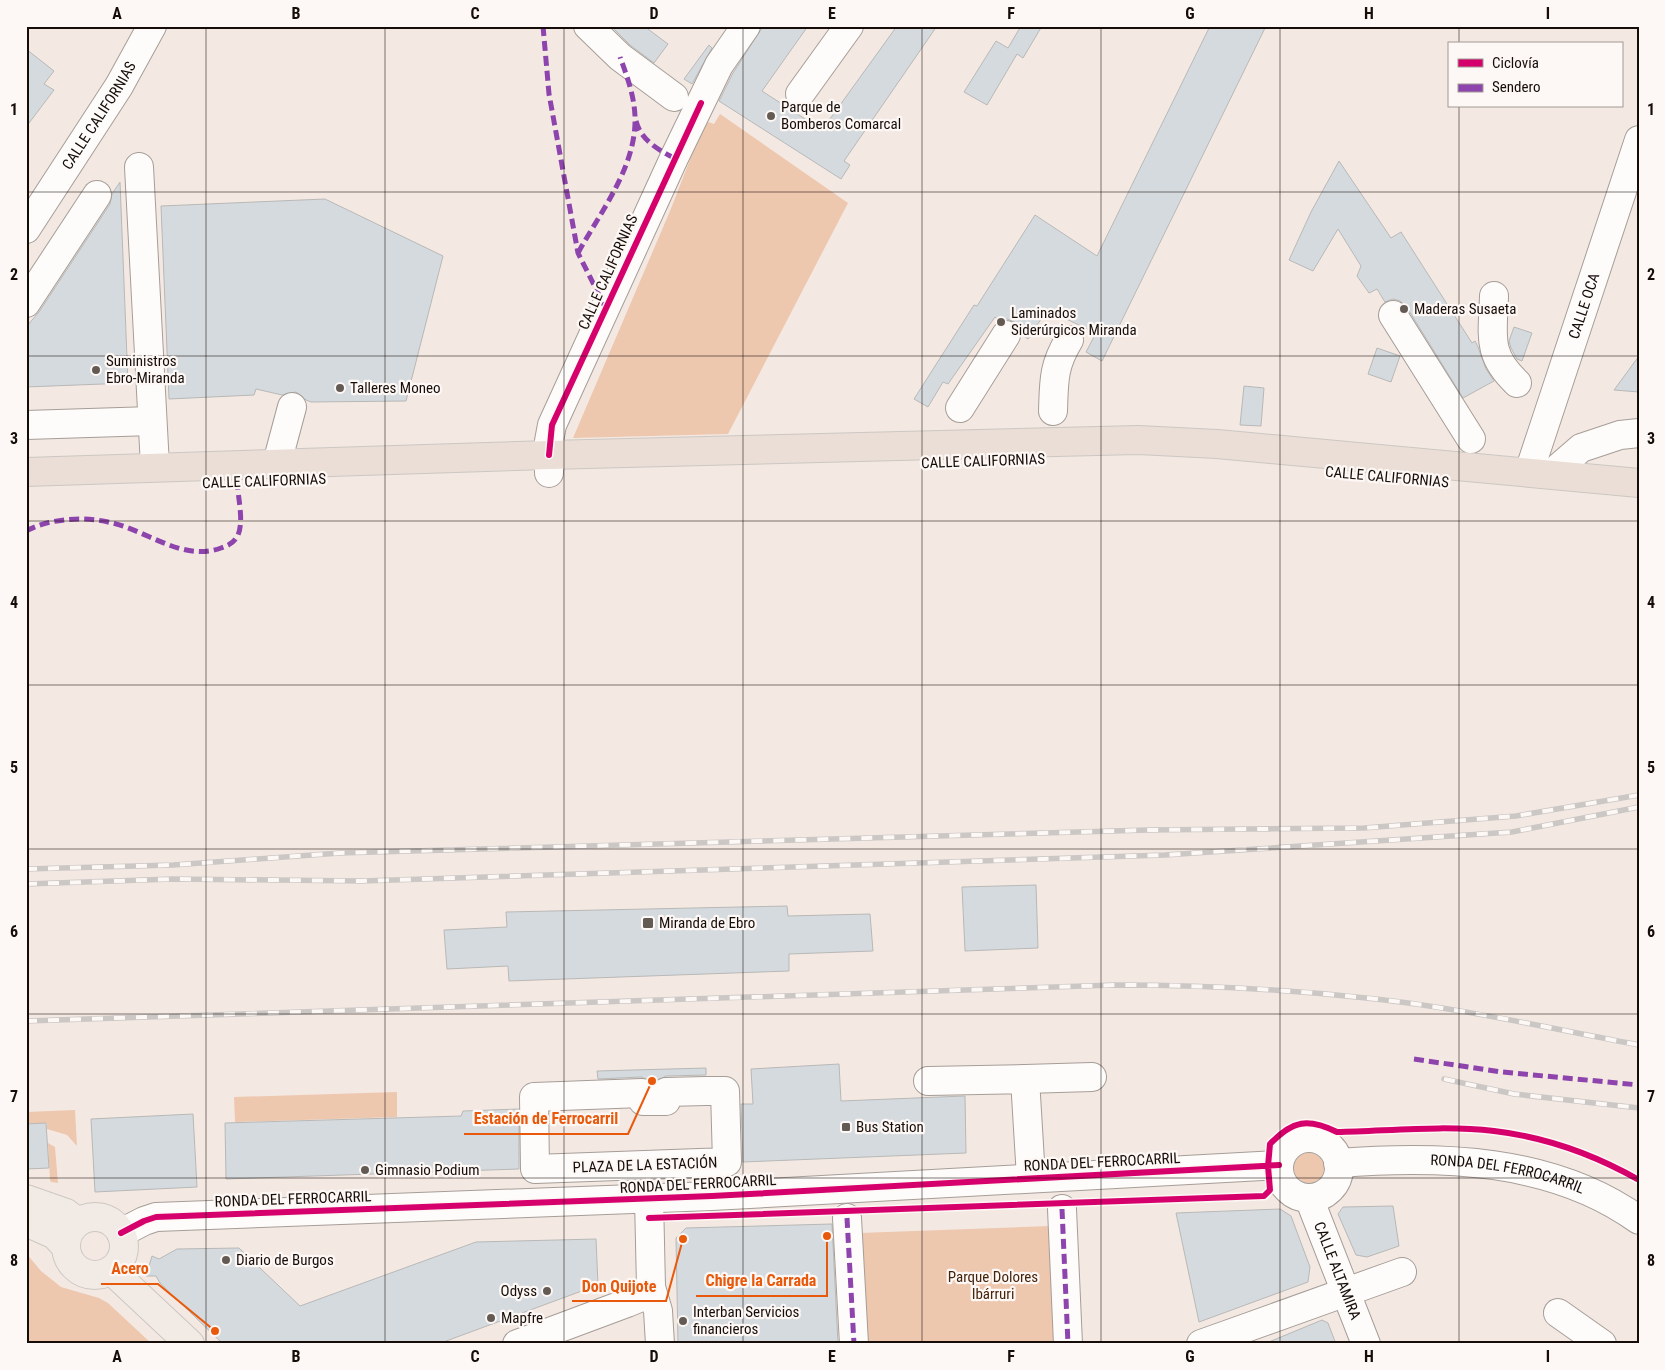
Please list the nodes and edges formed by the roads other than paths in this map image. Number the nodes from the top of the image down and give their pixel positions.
1 (152, 26) edge
2 (588, 26) edge
3 (746, 26) edge
4 (848, 26) edge
5 (800, 94) dead end
6 (674, 97) dead end
7 (1639, 140) edge
8 (140, 167) dead end
9 (97, 195) dead end
10 (26, 229) edge
11 (1494, 296) dead end
12 (26, 303) edge
13 (1392, 315) dead end
14 (1006, 335) dead end
15 (1068, 340) dead end
16 (1517, 383) dead end
17 (292, 407) dead end
18 (960, 408) dead end
19 (1053, 411) dead end
20 (152, 421) junction
21 (26, 425) edge
22 (1639, 433) edge
23 (1471, 438) dead end
24 (277, 463) junction
25 (549, 464) junction
26 (155, 466) junction
27 (26, 472) edge
28 (1540, 473) junction
29 (1639, 483) edge
30 (26, 489) edge
31 (1639, 500) edge
32 (1092, 1077) dead end
33 (1025, 1079) junction
34 (928, 1081) dead end
35 (534, 1097) joint
36 (1338, 1163) junction
37 (1279, 1165) junction
38 (1031, 1178) junction
39 (649, 1198) junction
40 (1309, 1198) junction
41 (26, 1199) edge
42 (1062, 1209) dead end
43 (847, 1218) dead end
44 (1639, 1220) edge
45 (26, 1222) edge
46 (78, 1222) junction
47 (121, 1233) junction
48 (66, 1247) junction
49 (111, 1270) junction
50 (1402, 1272) dead end
51 (651, 1287) junction
52 (1345, 1291) junction
53 (1558, 1313) dead end
54 (660, 1333) edge
55 (190, 1344) edge
56 (517, 1344) edge
57 (854, 1344) edge
58 (1068, 1344) edge
59 (1201, 1344) edge
60 (1366, 1344) edge
61 (1602, 1344) edge

1 - 10 street, CALLE CALIFORNIAS
2 - 6 street
3 - 25 street, CALLE CALIFORNIAS
4 - 5 street
7 - 28 street, CALLE OCA
8 - 20 street
9 - 12 street
11 - 16 street
13 - 23 street
14 - 18 street
15 - 19 street
17 - 24 street
20 - 21 street
20 - 26 street
22 - 28 street
24 - 25 highway, CALLE CALIFORNIAS
24 - 26 highway, CALLE CALIFORNIAS
25 - 28 highway, CALLE CALIFORNIAS
25 - 30 highway, CALLE CALIFORNIAS
25 - 31 highway, CALLE CALIFORNIAS
26 - 27 highway, CALLE CALIFORNIAS
28 - 29 highway, CALLE CALIFORNIAS
32 - 33 street
33 - 34 street
33 - 38 street
35 - 35 street, PLAZA DE LA ESTACIÓN
36 - 37 street
36 - 40 street
36 - 44 street, RONDA DEL FERROCARRIL
37 - 38 street, RONDA DEL FERROCARRIL
37 - 40 street
38 - 39 street, RONDA DEL FERROCARRIL
39 - 47 street, RONDA DEL FERROCARRIL
39 - 51 street
40 - 52 street, CALLE ALTAMIRA
41 - 46 main road
42 - 58 street
43 - 57 street
45 - 48 main road
46 - 47 main road
46 - 48 main road
47 - 49 main road
48 - 49 main road
49 - 55 main road
50 - 52 street
51 - 54 street
51 - 56 street
52 - 59 street
52 - 60 street, CALLE ALTAMIRA
53 - 61 street

